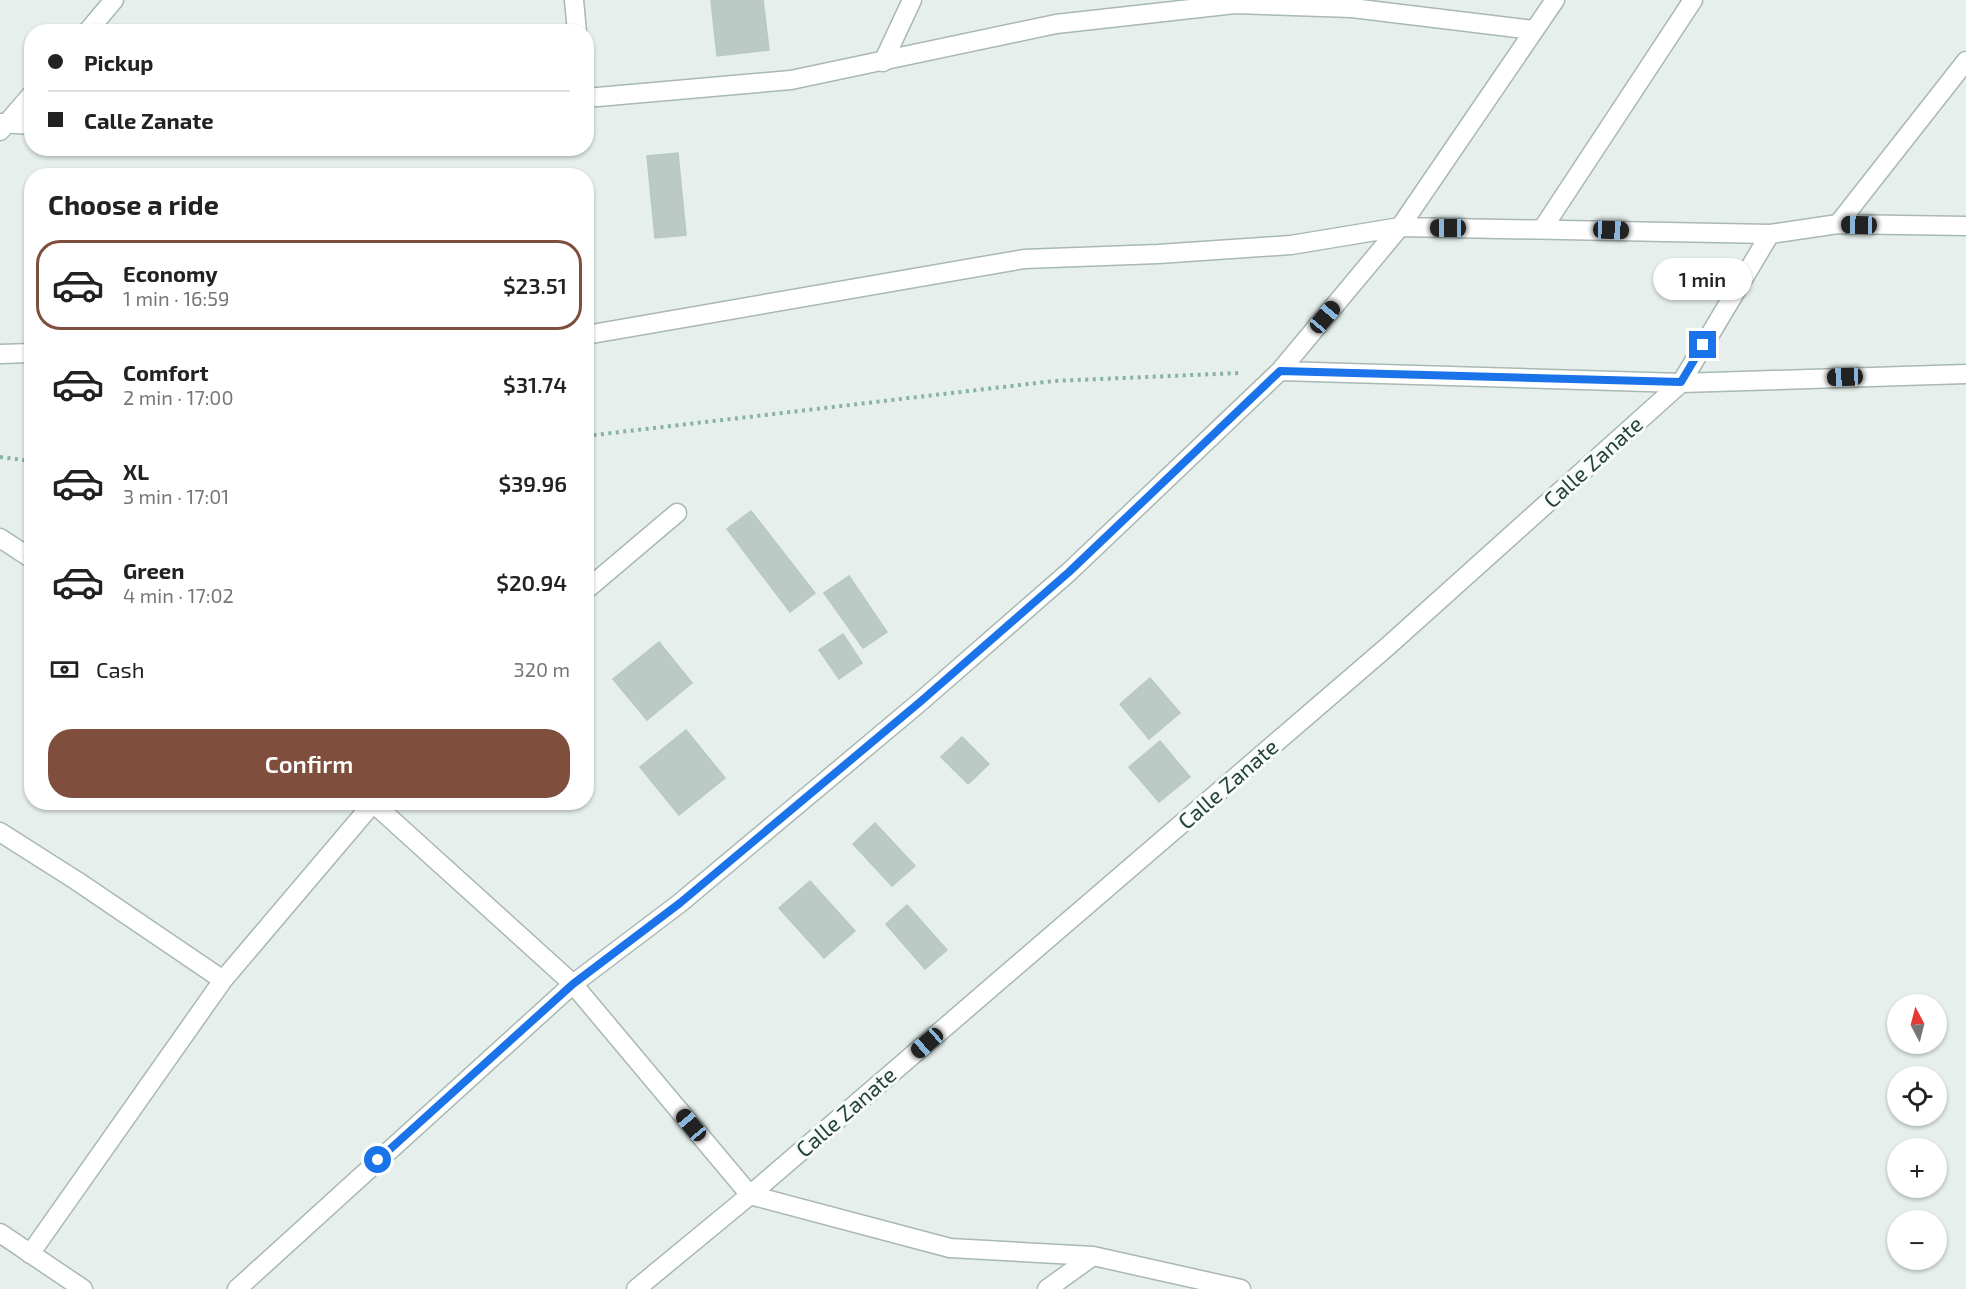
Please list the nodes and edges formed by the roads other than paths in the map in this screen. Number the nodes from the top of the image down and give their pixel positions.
1 (114, 0) edge
2 (574, 0) edge
3 (912, 0) edge
4 (1555, 0) edge
5 (1694, 0) edge
6 (1236, 2) edge
7 (94, 24) edge
8 (576, 24) edge
9 (1533, 30) junction
10 (1966, 61) edge
11 (883, 62) junction
12 (594, 97) edge
13 (24, 103) edge
14 (24, 125) edge
15 (2, 126) edge
16 (1838, 224) junction
17 (1966, 226) edge
18 (1400, 228) junction
19 (1542, 228) junction
20 (1770, 234) junction
21 (594, 334) edge
22 (24, 353) edge
23 (0, 354) edge
24 (1280, 371) junction
25 (1966, 374) edge
26 (1681, 382) junction
27 (678, 513) dead end
28 (0, 538) edge
29 (24, 554) edge
30 (594, 583) edge
31 (367, 810) edge
32 (381, 810) edge
33 (0, 832) edge
34 (223, 980) junction
35 (573, 984) junction
36 (750, 1195) junction
37 (0, 1233) edge
38 (30, 1254) junction
39 (1093, 1256) junction
40 (82, 1289) edge
41 (237, 1289) edge
42 (636, 1289) edge
43 (1047, 1289) edge
44 (1241, 1289) edge

1 - 7 street
2 - 8 street
3 - 11 street
4 - 9 street
5 - 19 street
6 - 9 street
6 - 11 street
9 - 18 street
10 - 16 street
11 - 12 street
13 - 15 street
14 - 15 street
16 - 17 street
16 - 20 street
18 - 19 street
18 - 21 street
18 - 24 street
19 - 20 street
20 - 26 street, Calle Zanate
22 - 23 street
24 - 26 street
24 - 35 street
25 - 26 street
26 - 36 street, Calle Zanate
27 - 30 street
28 - 29 street
31 - 34 street
32 - 35 street
33 - 34 street
34 - 38 street
35 - 36 street
35 - 41 street
36 - 39 street
36 - 42 street, Calle Zanate
37 - 38 street
38 - 40 street
39 - 43 street
39 - 44 street

